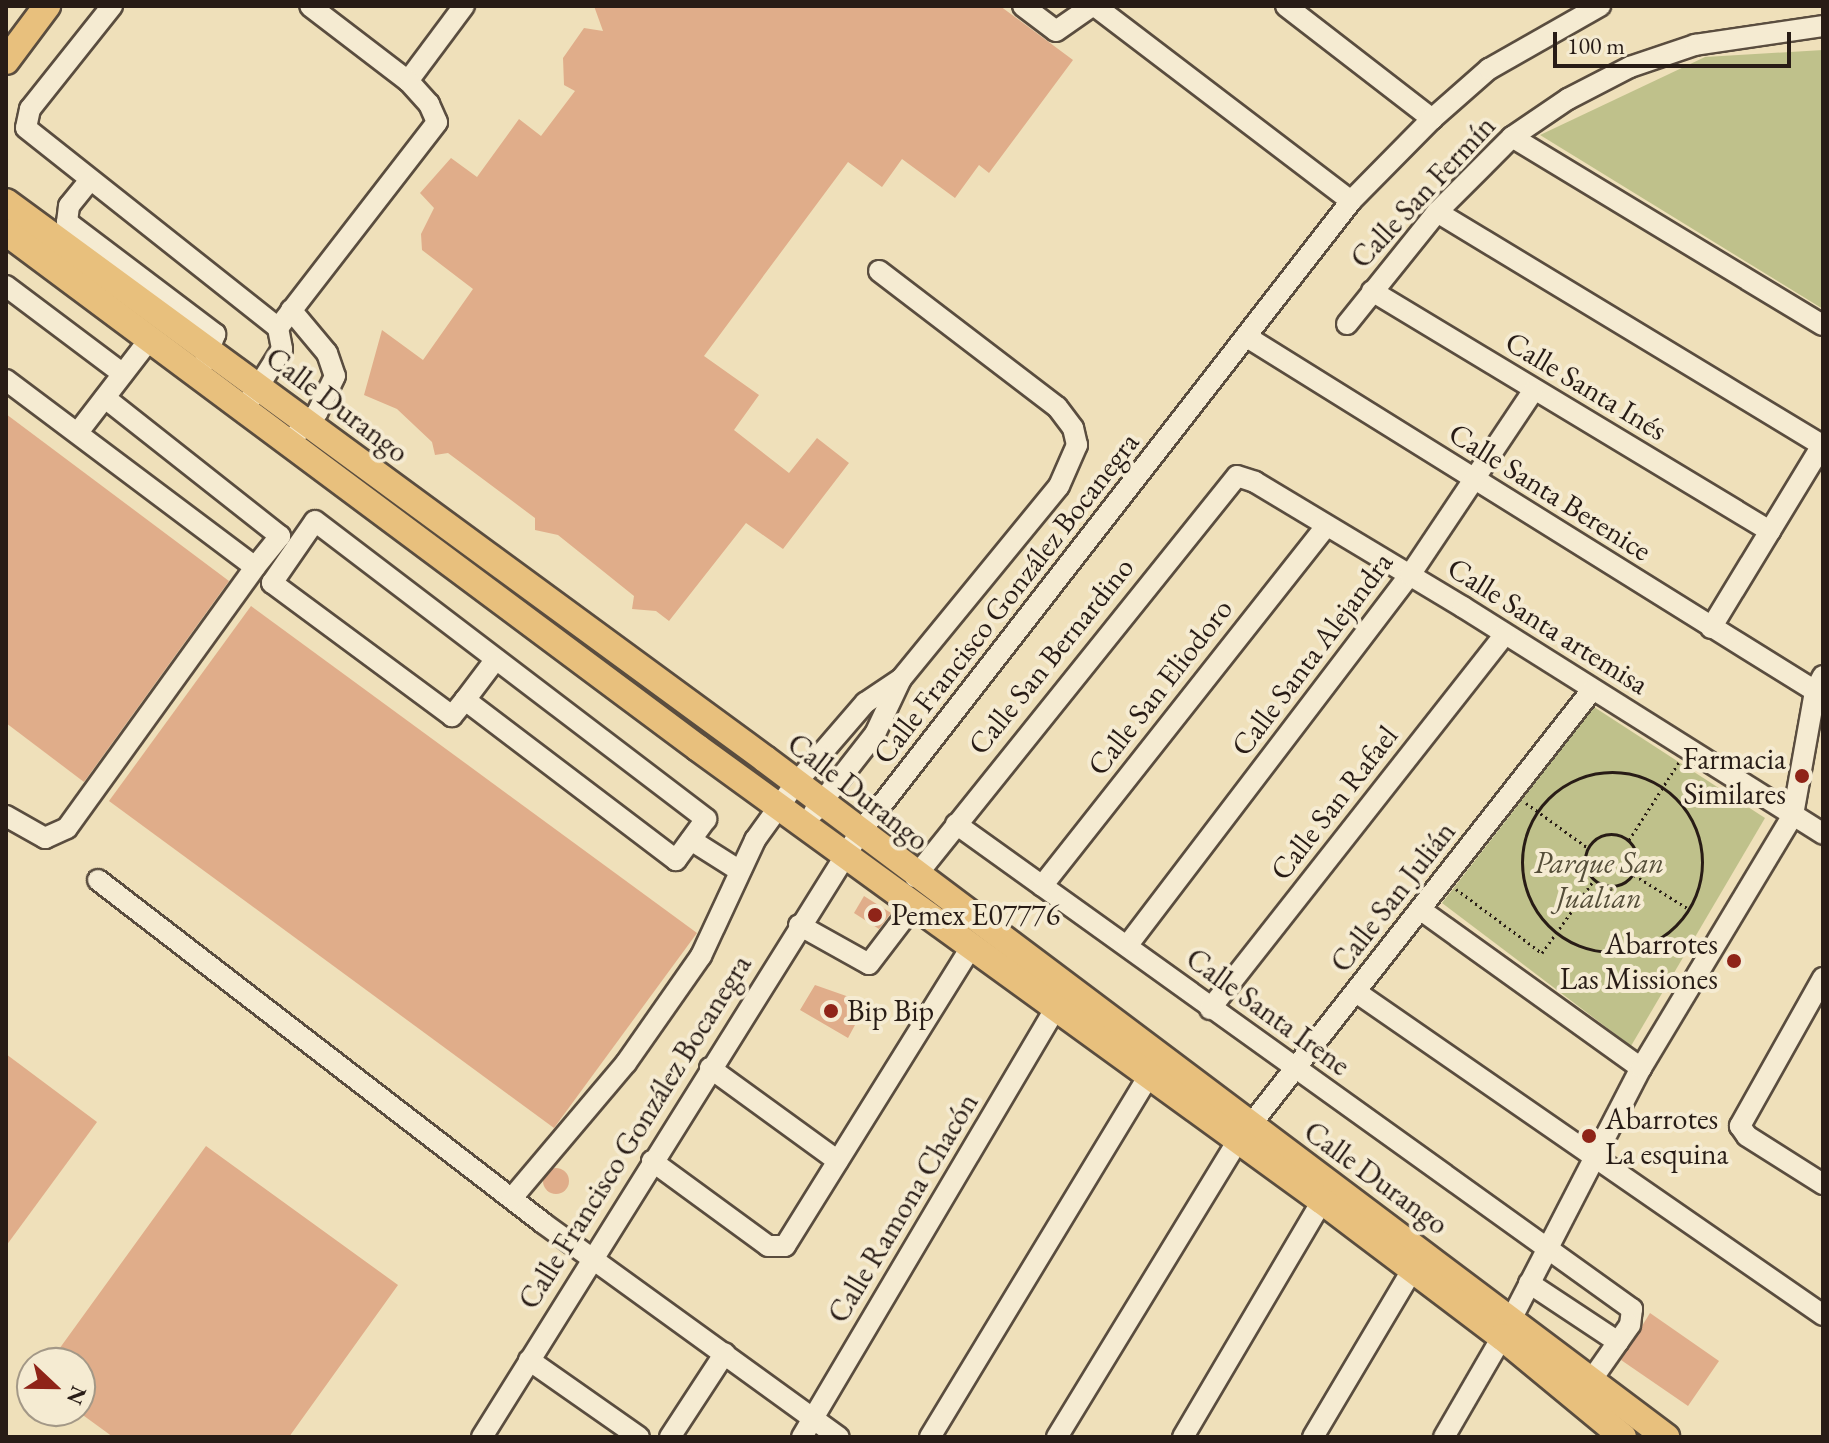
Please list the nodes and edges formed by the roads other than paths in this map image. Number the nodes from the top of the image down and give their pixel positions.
1 (47, 6) edge
2 (112, 6) edge
3 (310, 6) edge
4 (464, 6) edge
5 (1023, 6) edge
6 (1094, 6) edge
7 (1286, 6) edge
8 (1600, 6) edge
9 (1823, 26) edge
10 (6, 61) edge
11 (408, 81) junction
12 (1432, 119) junction
13 (1512, 137) junction
14 (90, 180) junction
15 (1351, 201) junction
16 (6, 202) edge
17 (1437, 212) junction
18 (6, 232) edge
19 (879, 271) dead end
20 (6, 286) edge
21 (1372, 291) junction
22 (291, 310) junction
23 (1347, 324) dead end
24 (1823, 325) edge
25 (278, 328) junction
26 (1247, 337) junction
27 (149, 340) junction
28 (211, 352) junction
29 (123, 374) junction
30 (196, 374) junction
31 (6, 380) edge
32 (259, 387) junction
33 (1533, 391) junction
34 (105, 398) junction
35 (243, 409) junction
36 (308, 423) junction
37 (79, 431) junction
38 (285, 442) junction
39 (1823, 445) edge
40 (1237, 476) joint
41 (1476, 481) junction
42 (1326, 526) junction
43 (1770, 531) junction
44 (255, 567) junction
45 (1410, 575) junction
46 (1711, 628) junction
47 (1504, 635) junction
48 (496, 659) junction
49 (901, 679) junction
50 (1820, 688) edge
51 (1592, 690) junction
52 (465, 700) junction
53 (796, 783) junction
54 (821, 803) junction
55 (779, 807) junction
56 (1793, 815) junction
57 (6, 816) edge
58 (956, 824) junction
59 (805, 825) junction
60 (1823, 834) edge
61 (691, 840) junction
62 (852, 844) junction
63 (740, 871) junction
64 (915, 877) junction
65 (98, 880) dead end
66 (1042, 886) junction
67 (914, 905) junction
68 (1421, 910) junction
69 (799, 925) junction
70 (1127, 946) junction
71 (971, 947) junction
72 (1823, 978) edge
73 (1356, 992) junction
74 (1055, 1009) junction
75 (1210, 1009) junction
76 (710, 1068) junction
77 (1294, 1068) junction
78 (1641, 1068) junction
79 (1147, 1078) junction
80 (1244, 1133) junction
81 (1593, 1159) junction
82 (652, 1161) junction
83 (838, 1161) junction
84 (1823, 1184) edge
85 (512, 1198) junction
86 (1322, 1201) junction
87 (1546, 1250) junction
88 (594, 1256) junction
89 (1412, 1270) junction
90 (1529, 1283) junction
91 (1823, 1315) edge
92 (1507, 1327) junction
93 (1618, 1342) junction
94 (725, 1353) junction
95 (529, 1360) junction
96 (1592, 1379) junction
97 (814, 1418) junction
98 (482, 1437) edge
99 (639, 1437) edge
100 (670, 1437) edge
101 (802, 1437) edge
102 (839, 1437) edge
103 (930, 1437) edge
104 (1057, 1437) edge
105 (1183, 1437) edge
106 (1313, 1437) edge
107 (1444, 1437) edge
108 (1623, 1437) edge
109 (1666, 1437) edge

1 - 10 main road
2 - 14 street
3 - 11 street
4 - 11 street
5 - 6 street
6 - 15 street
7 - 12 street
8 - 12 street, Calle Francisco González Bocanegra
9 - 13 street, Calle San Fermín
11 - 22 street
12 - 15 street, Calle Francisco González Bocanegra
13 - 17 street, Calle San Fermín
13 - 24 street
14 - 25 street
14 - 28 street
15 - 26 street, Calle Francisco González Bocanegra
16 - 28 main road, Calle Durango
17 - 21 street, Calle San Fermín
17 - 39 street
18 - 27 main road, Calle Durango
19 - 49 street
20 - 29 street
21 - 23 street, Calle San Fermín
21 - 33 street, Calle Santa Inés
22 - 25 street
22 - 36 street
25 - 32 street
26 - 41 street, Calle Santa Berenice
26 - 62 street, Calle Francisco González Bocanegra
27 - 29 street
27 - 30 main road, Calle Durango
28 - 30 street
28 - 32 main road, Calle Durango
29 - 34 street
30 - 35 main road, Calle Durango
31 - 37 street
32 - 35 street
32 - 36 main road, Calle Durango
33 - 41 street, Calle Santa Alejandra
33 - 43 street, Calle Santa Inés
34 - 37 street
34 - 44 street
35 - 38 main road, Calle Durango
36 - 38 street
36 - 53 main road, Calle Durango
37 - 44 street
38 - 55 main road, Calle Durango
39 - 43 street
40 - 42 street, Calle Santa artemisa
40 - 58 street, Calle San Bernardino
41 - 45 street, Calle Santa Alejandra
41 - 46 street, Calle Santa Berenice
42 - 45 street, Calle Santa artemisa
42 - 66 street, Calle San Eliodoro
43 - 46 street
44 - 57 street
45 - 47 street, Calle Santa artemisa
45 - 70 street, Calle Santa Alejandra
46 - 50 street, Calle Santa Berenice
47 - 51 street, Calle Santa artemisa
47 - 75 street, Calle San Rafael
48 - 52 street
48 - 52 street
48 - 61 street
49 - 53 street
49 - 54 street
50 - 56 street
51 - 56 street, Calle Santa artemisa
51 - 68 street, Calle San Julián
52 - 61 street
53 - 54 main road, Calle Durango
53 - 55 street
54 - 59 street
54 - 62 main road, Calle Durango
55 - 59 main road, Calle Durango
55 - 63 street
56 - 60 street, Calle Santa artemisa
56 - 78 street
58 - 64 street, Calle San Bernardino
58 - 66 street, Calle Santa Irene
59 - 62 main road, Calle Durango
61 - 63 street
62 - 64 main road, Calle Durango
62 - 67 main road, Calle Durango
62 - 69 street, Calle Francisco González Bocanegra
63 - 85 street
64 - 80 main road, Calle Durango
65 - 85 street
66 - 70 street, Calle Santa Irene
67 - 69 street
67 - 71 main road, Calle Durango
68 - 73 street, Calle San Julián
68 - 78 street
69 - 76 street, Calle Francisco González Bocanegra
70 - 75 street, Calle Santa Irene
71 - 74 main road, Calle Durango
71 - 83 street
72 - 84 street
73 - 77 street, Calle San Julián
73 - 81 street
74 - 79 main road, Calle Durango
74 - 97 street, Calle Ramona Chacón
75 - 77 street, Calle Santa Irene
76 - 82 street, Calle Francisco González Bocanegra
76 - 83 street
77 - 80 street, Calle San Julián
77 - 87 street, Calle Santa Irene
78 - 81 street
79 - 80 main road, Calle Durango
79 - 103 street
80 - 86 main road, Calle Durango
80 - 92 main road, Calle Durango
80 - 104 street, Calle San Julián
81 - 87 street
81 - 91 street
82 - 83 street
82 - 88 street, Calle Francisco González Bocanegra
85 - 88 street
86 - 89 main road, Calle Durango
86 - 105 street
87 - 90 street
87 - 93 street, Calle Santa Irene
88 - 94 street
88 - 95 street, Calle Francisco González Bocanegra
89 - 92 main road, Calle Durango
89 - 106 street
90 - 92 street
90 - 93 street
92 - 96 main road, Calle Durango
92 - 107 street
92 - 108 main road, Calle Durango
93 - 96 street
94 - 97 street
94 - 100 street
95 - 98 street, Calle Francisco González Bocanegra
95 - 99 street
96 - 109 main road, Calle Durango
97 - 101 street, Calle Ramona Chacón
97 - 102 street

